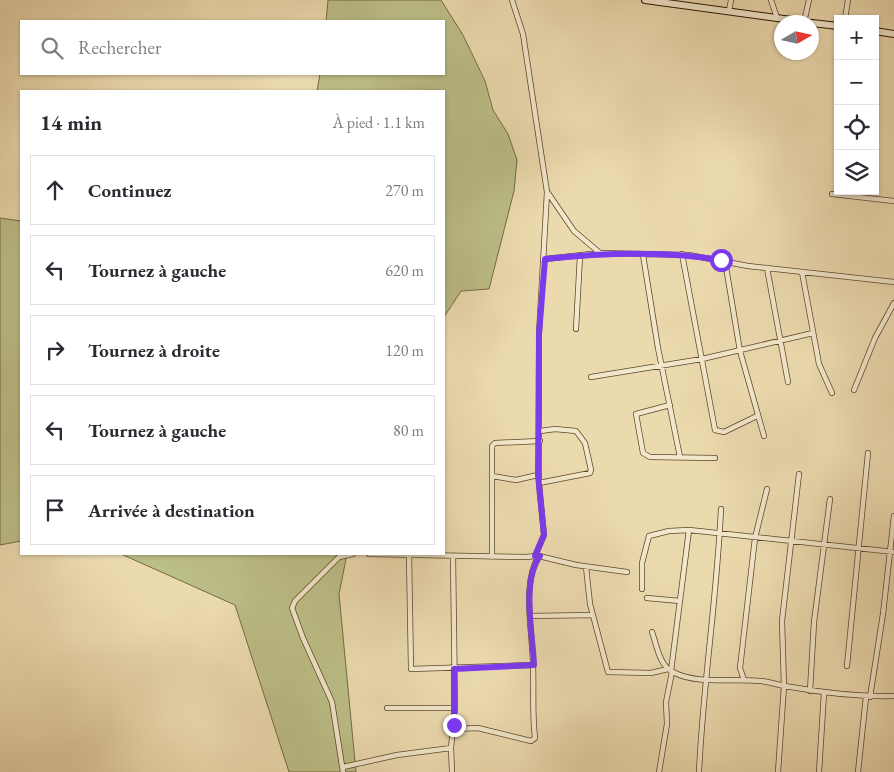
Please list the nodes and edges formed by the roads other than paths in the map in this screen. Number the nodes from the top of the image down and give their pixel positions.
1 (512, 0) edge
2 (646, 0) edge
3 (731, 0) edge
4 (771, 0) edge
5 (809, 0) edge
6 (848, 0) edge
7 (692, 3) edge
8 (729, 11) junction
9 (775, 15) edge
10 (806, 15) edge
11 (846, 15) edge
12 (774, 18) edge
13 (819, 24) edge
14 (834, 26) edge
15 (879, 32) edge
16 (894, 34) edge
17 (547, 192) junction
18 (832, 194) dead end
19 (894, 201) edge
20 (600, 253) junction
21 (682, 254) junction
22 (643, 255) junction
23 (580, 256) junction
24 (545, 259) junction
25 (725, 261) junction
26 (766, 268) junction
27 (802, 272) junction
28 (894, 282) edge
29 (894, 303) edge
30 (576, 329) dead end
31 (813, 333) junction
32 (779, 340) junction
33 (740, 351) junction
34 (702, 359) junction
35 (662, 364) junction
36 (591, 377) dead end
37 (788, 382) dead end
38 (854, 390) dead end
39 (832, 392) dead end
40 (670, 405) junction
41 (757, 416) junction
42 (540, 432) junction
43 (764, 436) dead end
44 (540, 441) junction
45 (868, 453) dead end
46 (680, 456) junction
47 (715, 458) dead end
48 (799, 474) dead end
49 (538, 475) junction
50 (492, 476) junction
51 (538, 482) junction
52 (766, 489) dead end
53 (830, 499) dead end
54 (721, 509) dead end
55 (894, 516) edge
56 (689, 530) junction
57 (720, 534) junction
58 (755, 538) junction
59 (792, 541) junction
60 (825, 544) junction
61 (858, 547) junction
62 (892, 551) edge
63 (349, 555) edge
64 (409, 555) joint
65 (453, 556) junction
66 (537, 556) junction
67 (492, 557) junction
68 (586, 567) junction
69 (627, 572) dead end
70 (642, 589) dead end
71 (647, 598) dead end
72 (680, 601) junction
73 (593, 615) junction
74 (530, 616) junction
75 (652, 632) dead end
76 (534, 665) junction
77 (847, 666) dead end
78 (454, 669) junction
79 (670, 671) junction
80 (707, 679) junction
81 (744, 680) junction
82 (784, 686) junction
83 (810, 691) junction
84 (824, 693) junction
85 (894, 696) edge
86 (868, 697) junction
87 (387, 708) dead end
88 (454, 708) junction
89 (454, 729) junction
90 (451, 748) junction
91 (343, 769) edge
92 (452, 772) edge
93 (659, 772) edge
94 (698, 772) edge
95 (778, 772) edge
96 (819, 772) edge
97 (858, 772) edge

1 - 17 street
2 - 7 main road
3 - 8 street
4 - 9 street
5 - 10 street
6 - 11 street
7 - 8 main road
8 - 12 main road
13 - 14 main road
15 - 16 main road
17 - 20 street
17 - 24 street
18 - 19 street
20 - 22 street
20 - 23 street
21 - 22 street
21 - 25 street
21 - 34 street
22 - 35 street
23 - 24 street
23 - 30 street
24 - 42 street
25 - 26 street
25 - 33 street
26 - 27 street
26 - 32 street
27 - 28 street
27 - 31 street
29 - 38 street
31 - 32 street
31 - 39 street
32 - 33 street
32 - 37 street
33 - 34 street
33 - 41 street
34 - 35 street
34 - 41 street
35 - 36 street
35 - 40 street
40 - 46 street
40 - 46 street
41 - 43 street
42 - 44 street
42 - 51 street
44 - 49 street
44 - 50 street
45 - 61 street
46 - 47 street
48 - 59 street
49 - 50 street
49 - 51 street
50 - 67 street
51 - 66 street
52 - 58 street
53 - 60 street
54 - 57 street
55 - 62 street
56 - 57 street
56 - 70 street
56 - 72 street
57 - 58 street
57 - 80 street
58 - 59 street
58 - 81 street
59 - 60 street
59 - 82 street
60 - 61 street
60 - 83 street
61 - 62 street
61 - 77 street
62 - 86 street
63 - 91 street
64 - 65 street
64 - 78 street
65 - 67 street
65 - 78 street
66 - 67 street
66 - 68 street
66 - 74 street
68 - 69 street
68 - 73 street
71 - 72 street
72 - 79 street
73 - 74 street
73 - 79 street
74 - 76 street
75 - 79 street
76 - 78 street
76 - 89 street
78 - 88 street
79 - 80 street
79 - 93 street
80 - 81 street
80 - 94 street
81 - 82 street
82 - 83 street
82 - 95 street
83 - 84 street
84 - 86 street
84 - 96 street
85 - 86 street
86 - 97 street
87 - 88 street
88 - 89 street
89 - 90 street
90 - 91 street
90 - 92 street

